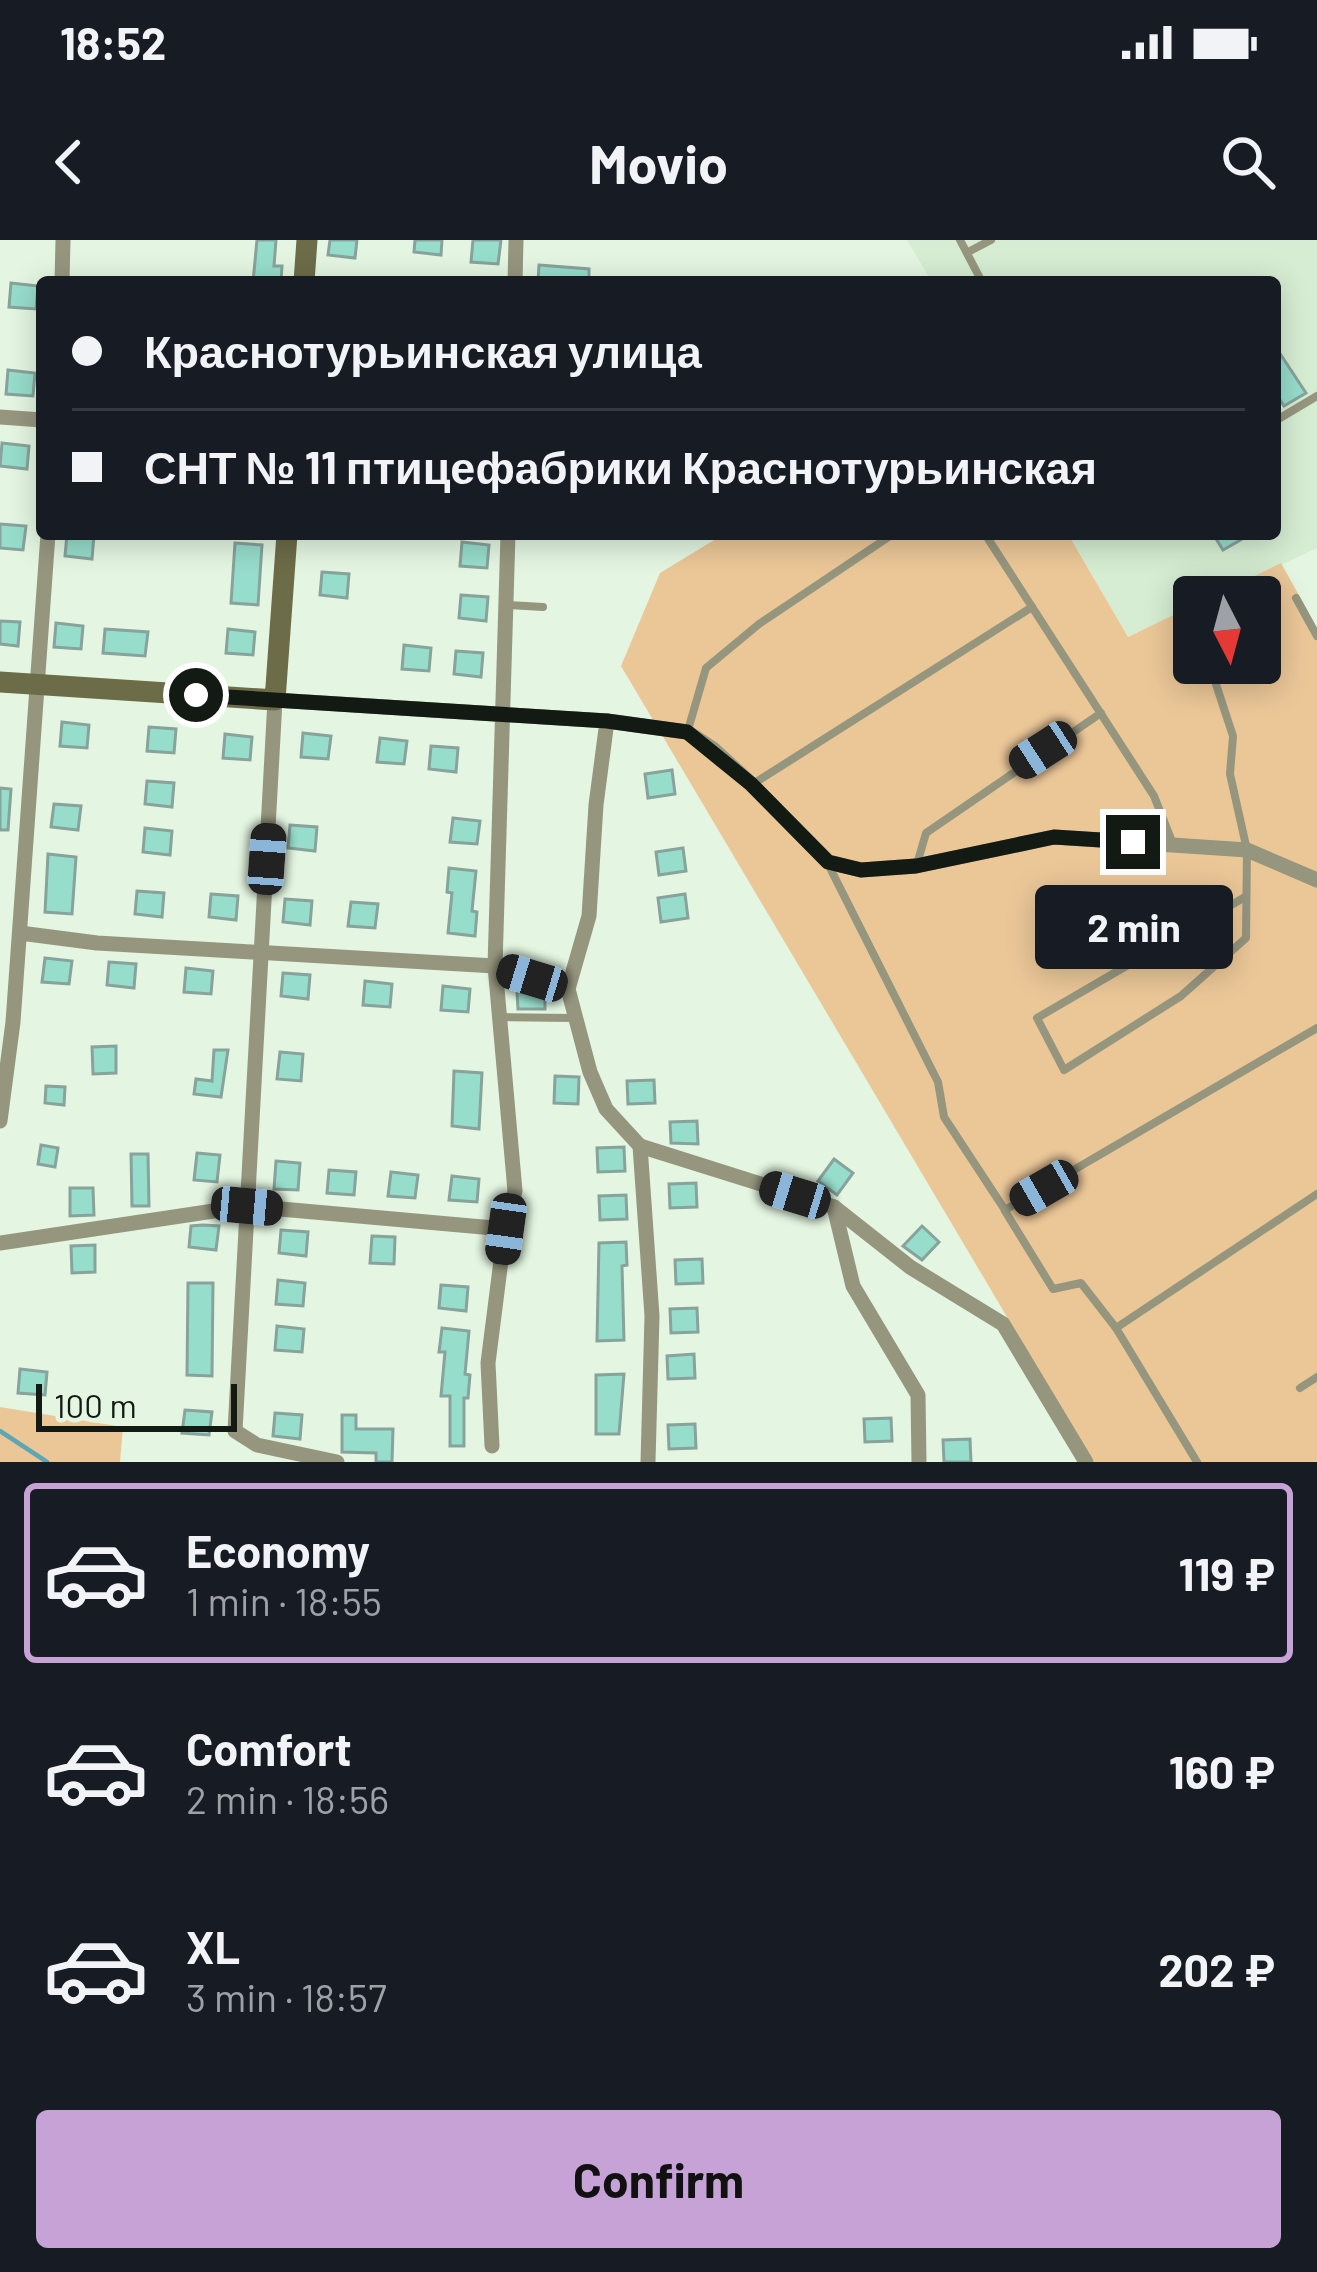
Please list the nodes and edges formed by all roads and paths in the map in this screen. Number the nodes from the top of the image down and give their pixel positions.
1 (63, 240) edge
2 (307, 240) edge
3 (516, 240) edge
4 (960, 240) edge
5 (991, 240) edge
6 (968, 252) junction
7 (62, 276) edge
8 (304, 276) edge
9 (515, 276) edge
10 (979, 276) edge
11 (1317, 396) edge
12 (0, 417) edge
13 (1281, 418) edge
14 (36, 420) edge
15 (48, 540) edge
16 (286, 540) edge
17 (508, 540) edge
18 (883, 540) edge
19 (989, 540) edge
20 (1296, 598) dead end
21 (506, 604) junction
22 (543, 607) dead end
23 (1032, 607) junction
24 (1317, 636) edge
25 (0, 682) edge
26 (36, 684) junction
27 (1216, 684) edge
28 (275, 700) junction
29 (1101, 713) junction
30 (501, 716) junction
31 (607, 721) junction
32 (687, 732) junction
33 (751, 784) junction
34 (1173, 844) junction
35 (1247, 850) junction
36 (828, 862) junction
37 (916, 866) junction
38 (1317, 880) edge
39 (1245, 897) junction
40 (20, 933) junction
41 (261, 950) junction
42 (496, 966) junction
43 (568, 989) junction
44 (497, 1017) junction
45 (574, 1018) junction
46 (1317, 1028) edge
47 (5, 1039) edge
48 (0, 1121) edge
49 (640, 1146) junction
50 (1317, 1194) edge
51 (247, 1206) junction
52 (834, 1207) junction
53 (1005, 1210) junction
54 (506, 1229) junction
55 (0, 1242) edge
56 (1116, 1328) junction
57 (1317, 1377) edge
58 (1300, 1388) dead end
59 (492, 1446) dead end
60 (337, 1462) edge
61 (648, 1462) edge
62 (919, 1462) edge
63 (1086, 1462) edge
64 (1197, 1462) edge

1 - 7 street
2 - 8 main road
3 - 9 street
4 - 6 lane
5 - 6 lane
6 - 10 lane
11 - 13 lane
12 - 14 street
15 - 26 street
16 - 28 main road
17 - 21 street
18 - 32 lane
19 - 23 lane
20 - 24 lane
21 - 22 lane
21 - 30 street
23 - 29 lane
23 - 33 lane
25 - 26 main road
26 - 28 main road
26 - 40 street
27 - 35 lane
28 - 30 street
28 - 41 street
29 - 34 lane
29 - 37 lane
30 - 31 street
30 - 42 street
31 - 32 street
31 - 43 street
32 - 33 street
33 - 36 street
34 - 35 street
34 - 37 street
35 - 38 street
35 - 39 lane
36 - 37 street
36 - 53 lane
39 - 39 lane
40 - 41 street
40 - 47 street
41 - 42 street
41 - 51 street
42 - 43 street
42 - 44 street
43 - 45 street
44 - 45 lane
44 - 54 street
45 - 49 street
46 - 53 lane
47 - 48 street
49 - 52 street
49 - 61 street
50 - 56 lane
51 - 54 street
51 - 55 street
51 - 60 street
52 - 62 street
52 - 63 street
53 - 56 lane
54 - 59 street
56 - 64 lane
57 - 58 lane

